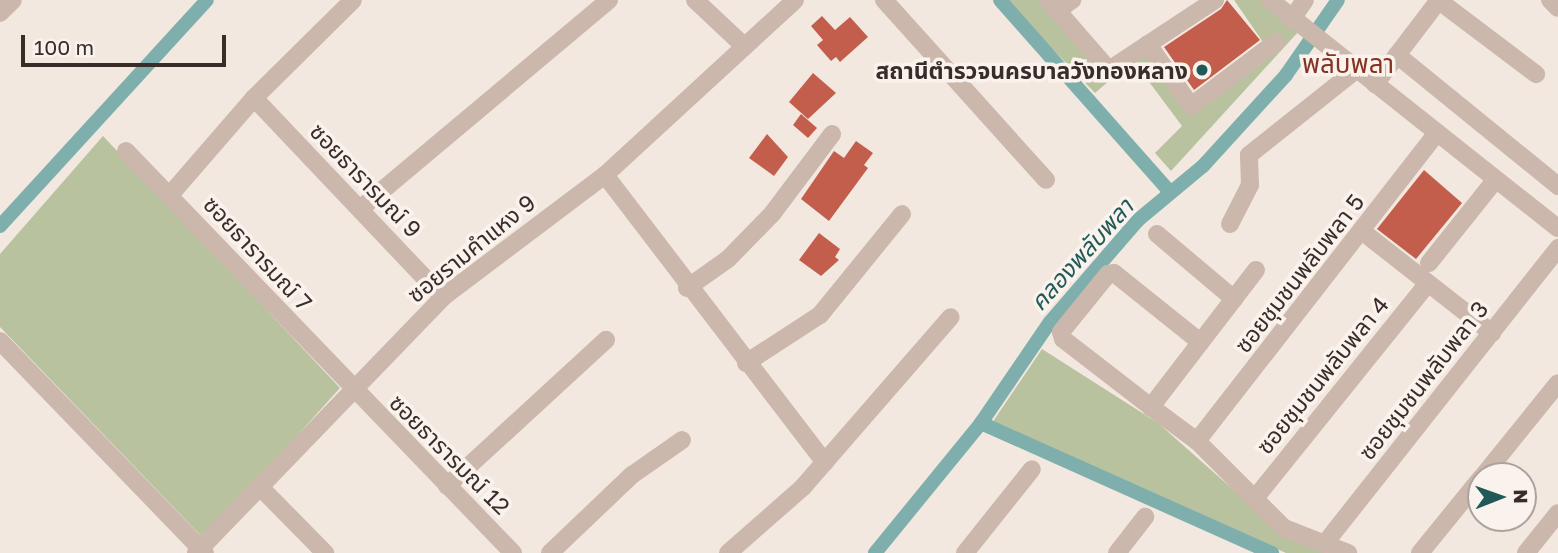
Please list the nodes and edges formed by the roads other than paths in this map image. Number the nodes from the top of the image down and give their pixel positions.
1 (13, 0) edge
2 (354, 0) edge
3 (609, 0) edge
4 (695, 0) edge
5 (795, 0) edge
6 (884, 0) edge
7 (1215, 0) edge
8 (1270, 0) edge
9 (1305, 0) edge
10 (1439, 0) edge
11 (1550, 0) edge
12 (1059, 4) edge
13 (1558, 8) edge
14 (0, 13) edge
15 (1291, 20) junction
16 (1276, 42) dead end
17 (1148, 44) junction
18 (744, 46) junction
19 (1397, 55) junction
20 (1356, 70) junction
21 (1536, 74) dead end
22 (1375, 84) junction
23 (254, 98) junction
24 (1437, 133) junction
25 (832, 134) dead end
26 (127, 151) dead end
27 (605, 175) junction
28 (1496, 179) junction
29 (1046, 180) dead end
30 (1558, 186) edge
31 (170, 195) junction
32 (360, 209) junction
33 (902, 214) dead end
34 (1230, 224) dead end
35 (1558, 228) edge
36 (1363, 232) junction
37 (1157, 234) dead end
38 (1558, 248) edge
39 (1429, 263) dead end
40 (1256, 270) dead end
41 (1427, 284) junction
42 (687, 288) junction
43 (443, 297) junction
44 (1234, 299) junction
45 (951, 317) dead end
46 (1492, 333) junction
47 (606, 340) dead end
48 (0, 341) edge
49 (1200, 342) junction
50 (746, 363) junction
51 (1558, 383) edge
52 (353, 390) junction
53 (1152, 407) junction
54 (682, 440) dead end
55 (1198, 442) junction
56 (1494, 462) edge
57 (825, 463) junction
58 (1032, 469) dead end
59 (260, 486) junction
60 (447, 486) junction
61 (1467, 495) edge
62 (1256, 497) junction
63 (1558, 513) edge
64 (1145, 517) dead end
65 (1326, 542) junction
66 (200, 551) edge
67 (325, 553) edge
68 (513, 553) edge
69 (550, 553) edge
70 (728, 553) edge
71 (965, 553) edge
72 (1116, 553) edge
73 (1348, 553) edge
74 (1420, 553) edge
75 (1526, 553) edge

1 - 14 street
2 - 23 street
3 - 32 street
4 - 18 street
5 - 18 street, ซอยรามคำแหง 9
6 - 29 street
7 - 17 street
8 - 15 street
9 - 15 street
10 - 19 street
10 - 21 street
11 - 13 street
12 - 17 street
15 - 20 street
16 - 17 street
18 - 27 street, ซอยรามคำแหง 9
19 - 22 street
19 - 30 street
20 - 22 street
20 - 34 street
22 - 24 street
23 - 31 street
23 - 32 street, ซอยธารารมณ์ 9
24 - 28 street
24 - 36 street, ซอยชุมชนพลับพลา 5
25 - 42 street
26 - 31 street, ซอยธารารมณ์ 7
27 - 42 street
27 - 43 street, ซอยรามคำแหง 9
28 - 35 street
28 - 39 street
31 - 52 street, ซอยธารารมณ์ 7
32 - 43 street, ซอยธารารมณ์ 9
33 - 50 street
36 - 41 street
36 - 55 street, ซอยชุมชนพลับพลา 5
37 - 44 street
38 - 46 street, ซอยชุมชนพลับพลา 3
40 - 44 street
41 - 46 street
41 - 62 street, ซอยชุมชนพลับพลา 4
42 - 50 street
43 - 52 street, ซอยรามคำแหง 9
44 - 49 street
45 - 57 street
46 - 65 street, ซอยชุมชนพลับพลา 3
47 - 60 street
48 - 66 street
49 - 53 street
49 - 53 street
50 - 57 street
51 - 56 street
52 - 59 street, ซอยรามคำแหง 9
52 - 60 street, ซอยธารารมณ์ 12
53 - 55 street
54 - 69 street
55 - 62 street
57 - 70 street
58 - 71 street
59 - 66 street, ซอยรามคำแหง 9
59 - 67 street
60 - 68 street, ซอยธารารมณ์ 12
61 - 74 street
62 - 65 street
63 - 75 street
64 - 72 street
65 - 73 street

